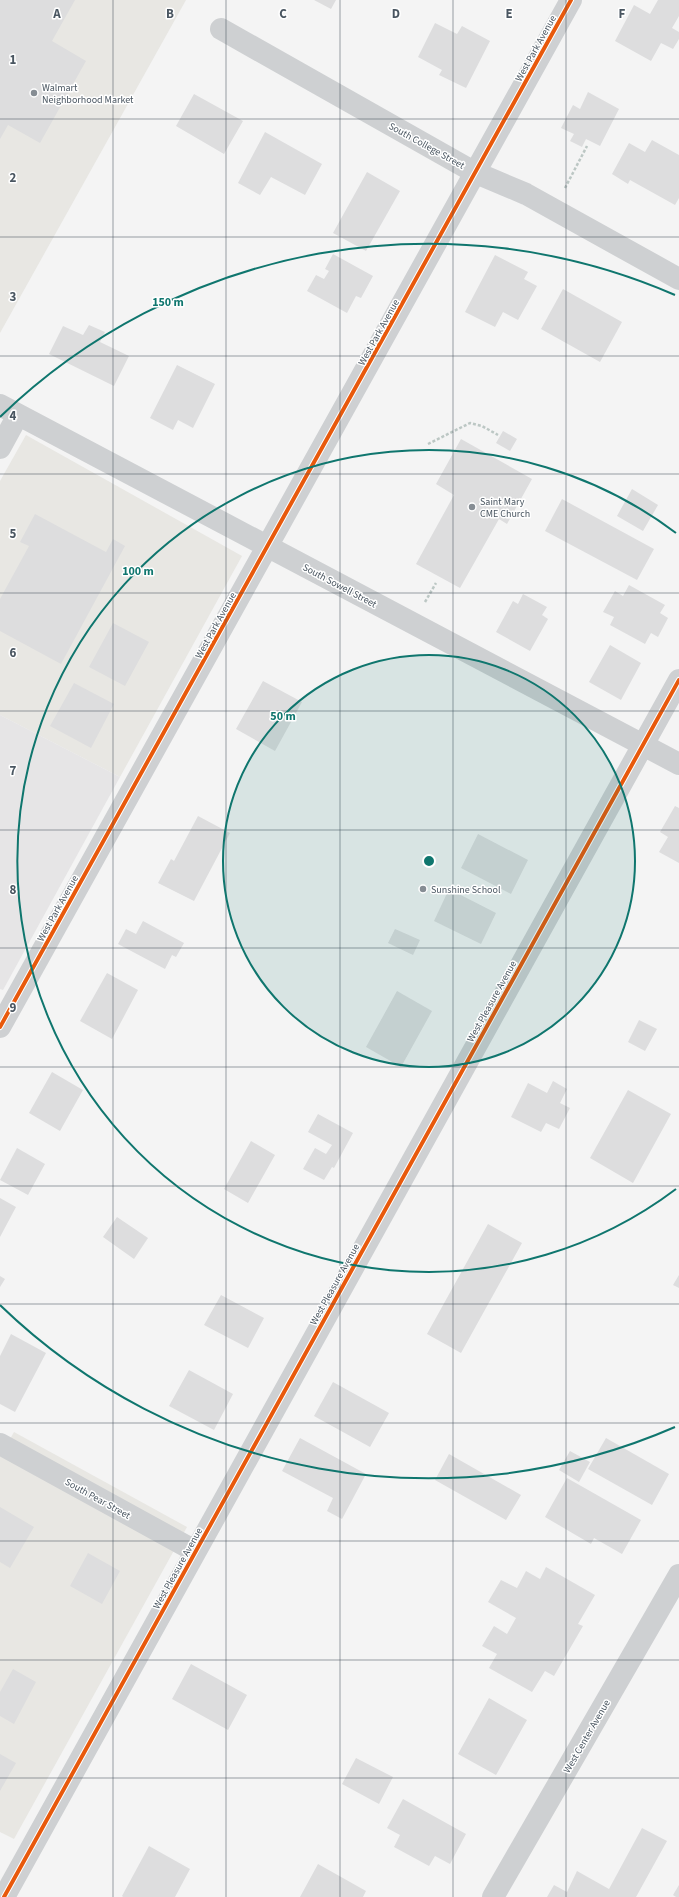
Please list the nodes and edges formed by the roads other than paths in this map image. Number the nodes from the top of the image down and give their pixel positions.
1 (571, 0) edge
2 (221, 29) dead end
3 (474, 172) junction
4 (679, 279) edge
5 (9, 410) edge
6 (0, 448) edge
7 (268, 546) junction
8 (679, 680) edge
9 (643, 745) junction
10 (679, 764) edge
11 (0, 1027) edge
12 (0, 1444) edge
13 (195, 1551) junction
14 (679, 1575) edge
15 (4, 1897) edge
16 (493, 1897) edge

1 - 3 street, West Park Avenue
2 - 3 street, South College Street
3 - 4 street, South College Street
3 - 7 street, West Park Avenue
5 - 6 street
5 - 7 street, South Sowell Street
7 - 9 street, South Sowell Street
7 - 11 street, West Park Avenue
8 - 9 street, West Pleasure Avenue
9 - 10 street, South Sowell Street
9 - 13 street, West Pleasure Avenue
12 - 13 street, South Pear Street
13 - 15 street, West Pleasure Avenue
14 - 16 street, West Center Avenue

